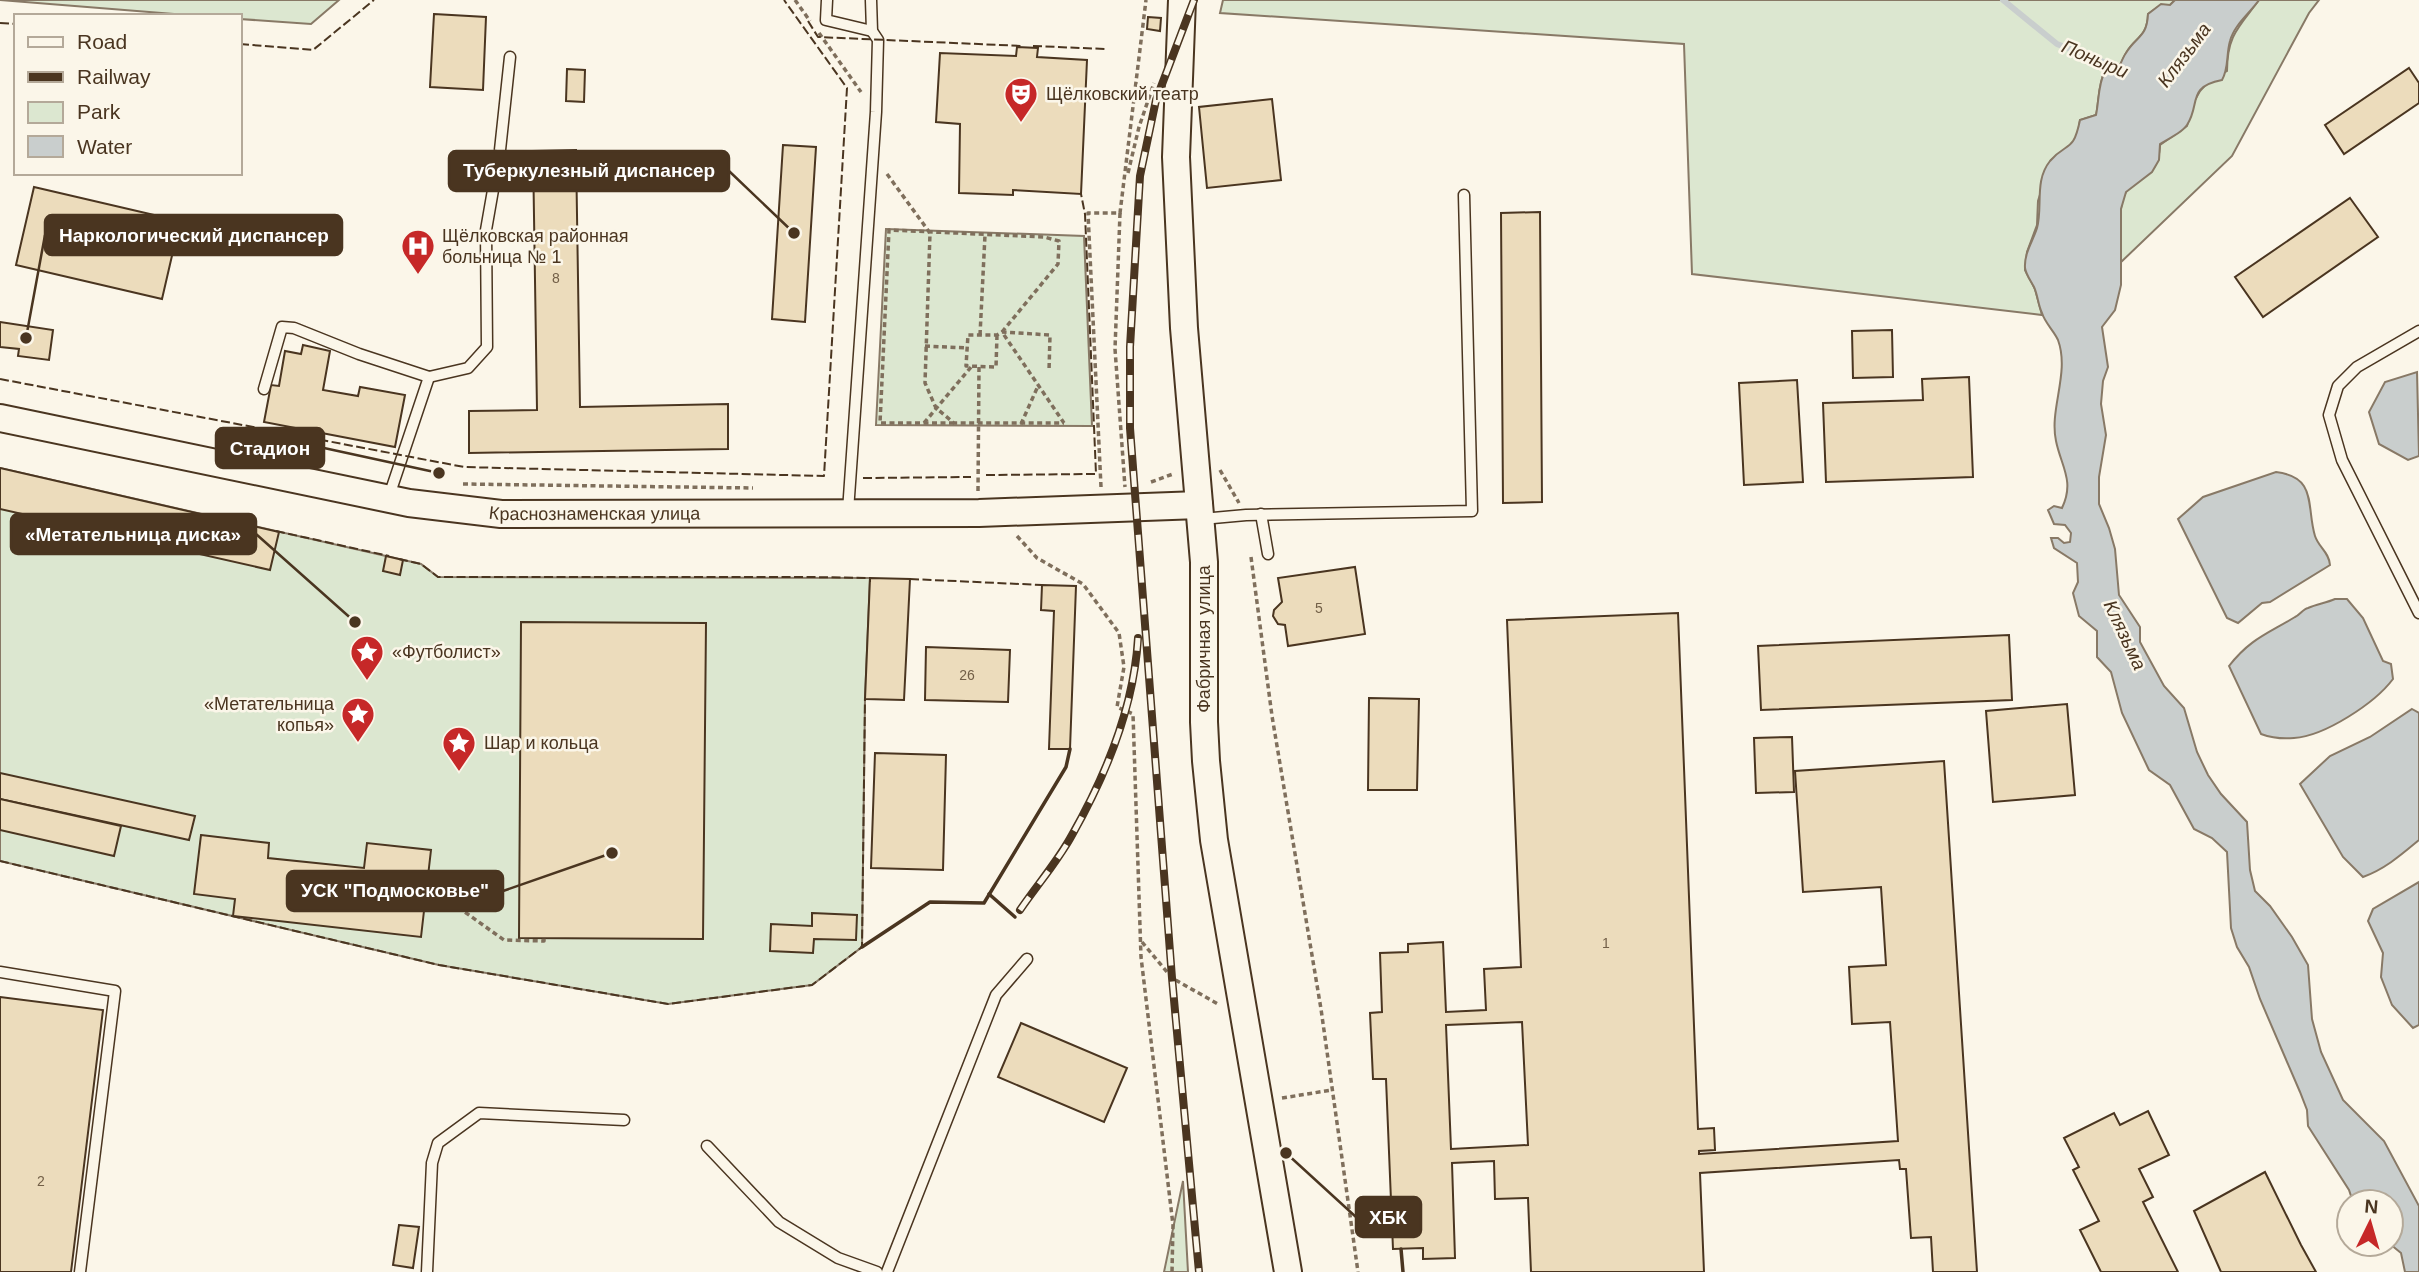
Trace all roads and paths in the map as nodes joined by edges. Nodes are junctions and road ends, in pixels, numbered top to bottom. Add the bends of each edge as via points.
1 (795, 0) edge
2 (827, 0) edge
3 (872, 0) edge
4 (1146, 0) edge
5 (1182, 0) edge
6 (873, 31) junction
7 (510, 57) dead end
8 (1159, 71) dead end
9 (876, 112) junction
10 (883, 168) dead end
11 (1123, 192) junction
12 (1464, 195) dead end
13 (1121, 213) junction
14 (930, 233) junction
15 (985, 235) junction
16 (2419, 331) edge
17 (1002, 332) junction
18 (980, 335) junction
19 (997, 335) junction
20 (925, 346) junction
21 (967, 348) junction
22 (972, 366) junction
23 (979, 367) junction
24 (1049, 371) dead end
25 (429, 377) junction
26 (1038, 386) junction
27 (264, 389) dead end
28 (936, 408) junction
29 (0, 418) edge
30 (924, 423) junction
31 (978, 423) junction
32 (954, 424) junction
33 (1021, 424) junction
34 (1178, 474) dead end
35 (454, 484) dead end
36 (1146, 484) dead end
37 (753, 488) dead end
38 (1126, 490) dead end
39 (1101, 492) dead end
40 (388, 499) junction
41 (1200, 512) junction
42 (979, 513) junction
43 (1261, 514) junction
44 (848, 515) junction
45 (1014, 533) dead end
46 (1268, 554) dead end
47 (1251, 555) dead end
48 (2418, 611) edge
49 (425, 904) dead end
50 (544, 938) dead end
51 (1140, 940) junction
52 (1027, 959) dead end
53 (0, 972) edge
54 (1218, 1004) dead end
55 (1332, 1090) junction
56 (1278, 1099) dead end
57 (624, 1120) dead end
58 (707, 1146) dead end
59 (80, 1272) edge
60 (428, 1272) edge
61 (877, 1272) edge
62 (887, 1272) edge
63 (1172, 1272) edge
64 (1289, 1272) edge
65 (1358, 1272) edge

1 - 9 path
2 - 6 lane via 827,20
3 - 6 lane
4 - 11 path
5 - 41 street, Фабричная улица via 1176,157 1179,245
6 - 9 lane via 878,40
7 - 25 lane via 486,230 487,347 468,368
8 - 11 path
9 - 44 lane
10 - 14 path
11 - 13 path
12 - 43 lane via 1472,511
13 - 38 path via 1115,349
13 - 39 path via 1088,213
14 - 15 path
14 - 20 path
14 - 30 path via 889,230 880,423
15 - 17 path via 1059,241 1058,264
15 - 18 path
16 - 48 lane via 2357,367 2338,386 2329,415 2342,460
17 - 19 path
17 - 24 path via 1050,335
17 - 26 path
18 - 19 path
18 - 21 path via 968,335
19 - 23 path via 996,368
20 - 21 path
20 - 28 path via 925,383
21 - 22 path via 967,366
22 - 23 path
22 - 28 path
23 - 31 path
25 - 27 lane via 282,327
25 - 40 lane
26 - 33 path
26 - 33 path via 1064,423
28 - 30 path
28 - 32 path
29 - 40 street, Краснознаменская улица
30 - 32 path
31 - 32 path
31 - 33 path
31 - 42 path
34 - 36 path
35 - 37 path
40 - 44 street, Краснознаменская улица via 501,514
41 - 42 street, Краснознаменская улица
41 - 43 lane
41 - 64 street, Фабричная улица via 1205,615 1203,722 1209,794
42 - 44 street, Краснознаменская улица
43 - 46 lane
45 - 51 path via 1037,558 1083,584 1119,633 1124,667 1117,707 1133,714
47 - 55 path
49 - 50 path via 456,905 504,940
51 - 54 path via 1172,978
51 - 63 path via 1173,1225
52 - 62 lane via 996,995
53 - 59 lane via 115,991
55 - 56 path
55 - 65 path
57 - 60 lane via 479,1113 438,1143 432,1163
58 - 61 lane via 779,1222 838,1258

